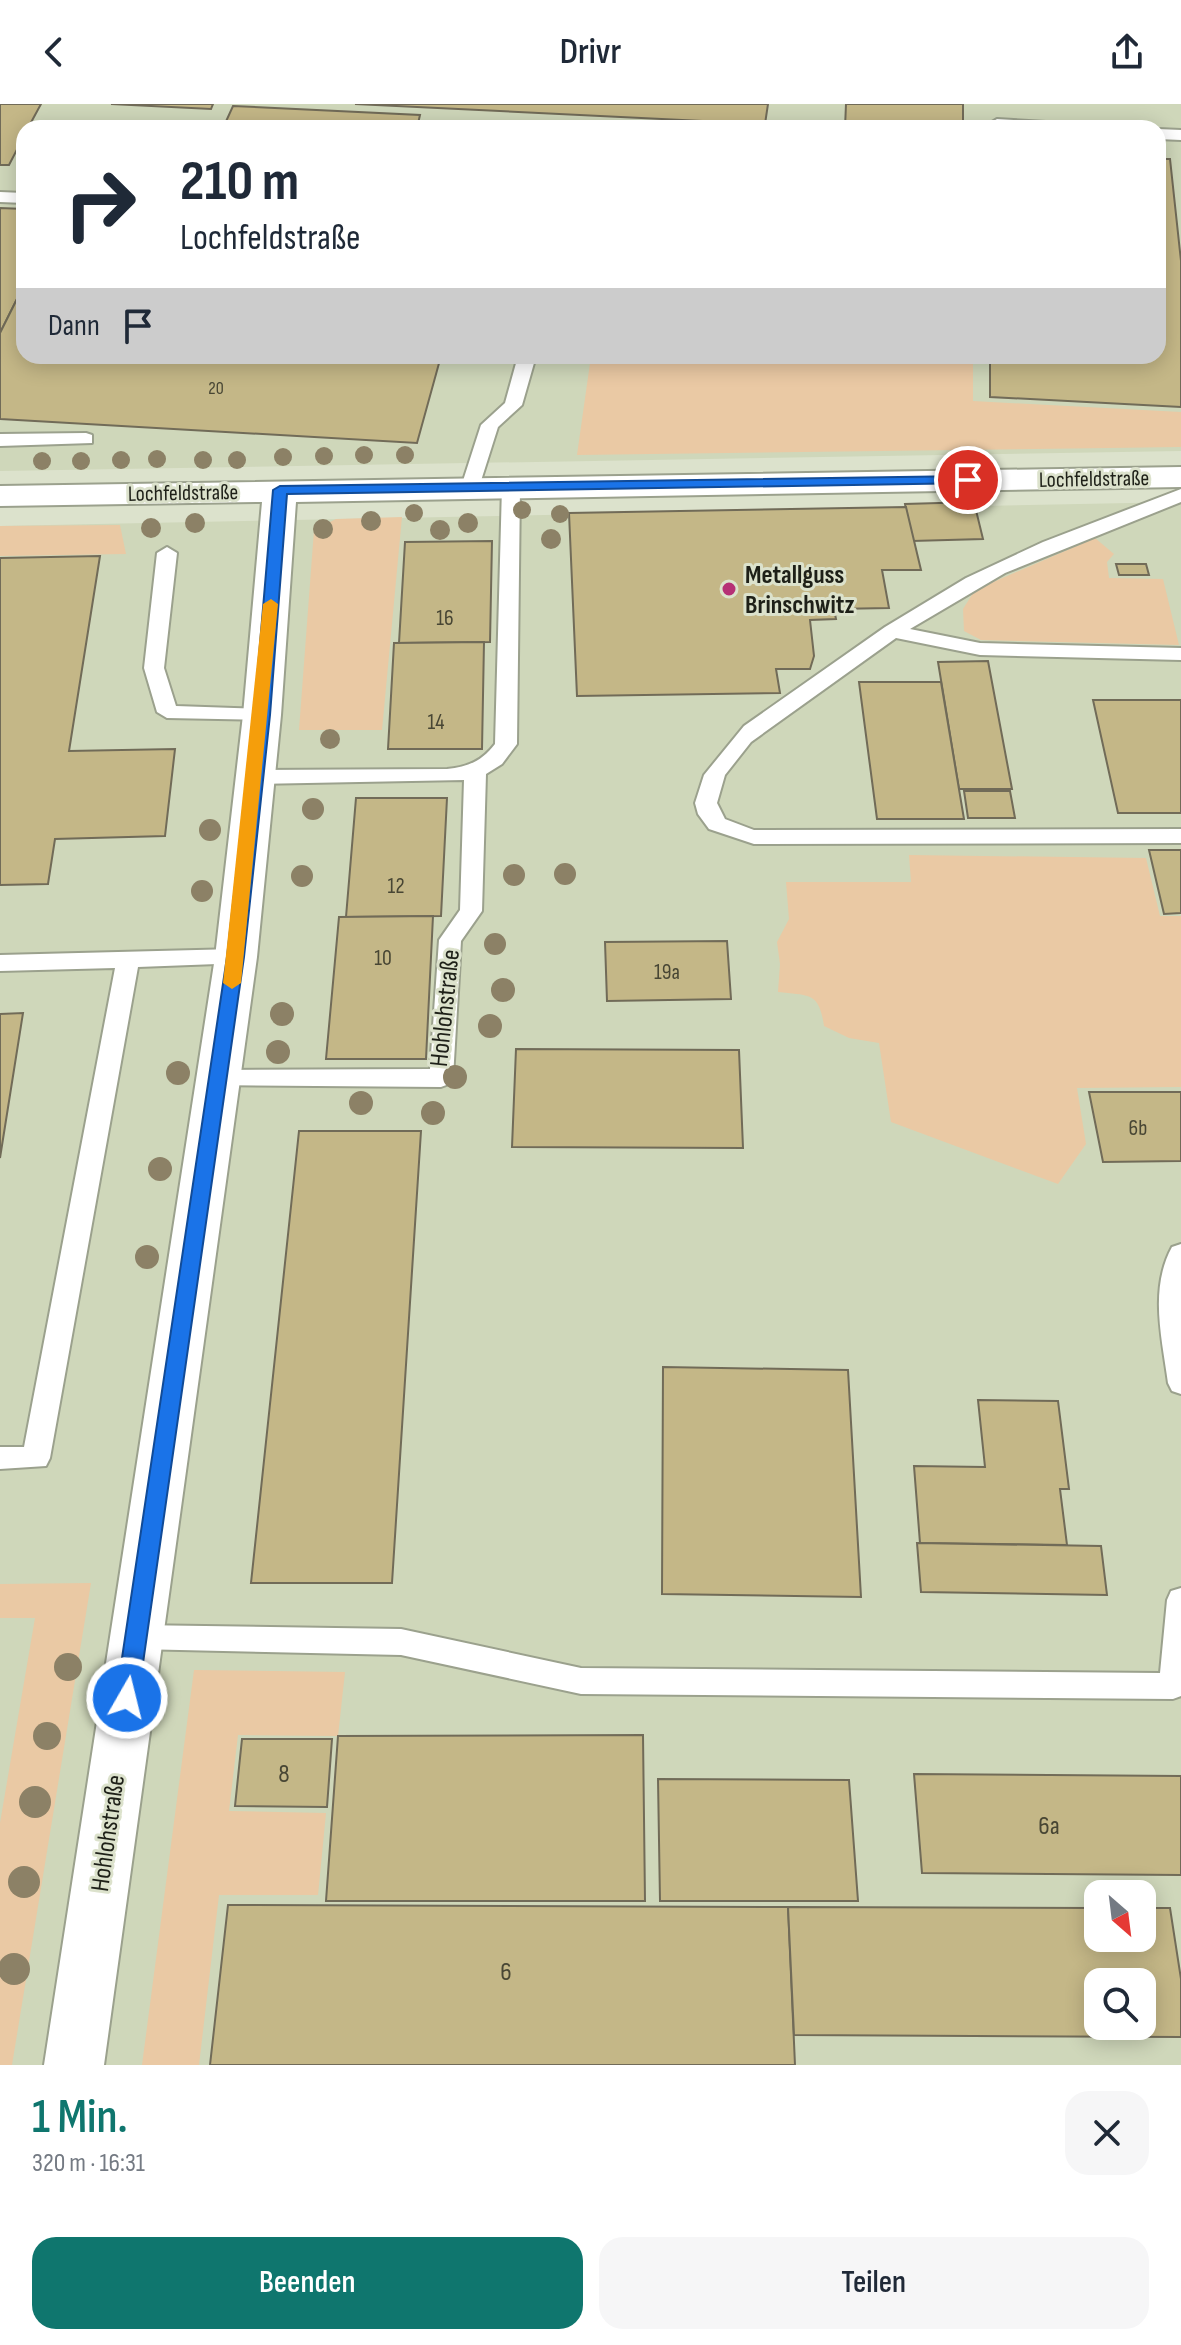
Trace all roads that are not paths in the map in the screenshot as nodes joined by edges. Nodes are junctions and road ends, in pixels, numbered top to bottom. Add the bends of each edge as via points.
1 (525, 364) edge
2 (86, 439) dead end
3 (0, 440) edge
4 (1181, 477) edge
5 (470, 487) junction
6 (511, 487) junction
7 (280, 490) junction
8 (1181, 495) edge
9 (0, 496) edge
10 (167, 553) dead end
11 (892, 631) junction
12 (1181, 654) edge
13 (262, 715) junction
14 (475, 773) junction
15 (255, 777) junction
16 (1181, 836) edge
17 (236, 957) junction
18 (128, 960) junction
19 (0, 963) edge
20 (217, 1079) junction
21 (1181, 1254) edge
22 (1178, 1353) edge
23 (1181, 1383) edge
24 (0, 1458) edge
25 (1181, 1600) edge
26 (136, 1637) junction
27 (74, 2065) edge

1 - 5 lane via 513,405 490,425
2 - 3 lane
4 - 6 street, Lochfeldstraße
5 - 6 street, Lochfeldstraße
5 - 7 street, Lochfeldstraße
6 - 14 lane via 506,744 494,763
7 - 9 street, Lochfeldstraße
7 - 13 street, Hohlohstraße
8 - 11 lane via 972,582
10 - 13 lane via 154,668 167,712
11 - 12 lane via 980,649
11 - 16 lane via 739,742 712,777 705,796 715,826 754,837
13 - 15 street, Hohlohstraße
14 - 15 lane
14 - 20 lane, Hohlohstraße via 471,911 450,940 441,1078
15 - 17 street, Hohlohstraße
17 - 18 lane
17 - 20 street, Hohlohstraße
18 - 19 lane
18 - 24 lane via 36,1458
20 - 26 street, Hohlohstraße
21 - 22 lane via 1170,1299
22 - 23 lane
25 - 26 lane via 1173,1686 581,1681 401,1642
26 - 27 street, Hohlohstraße

